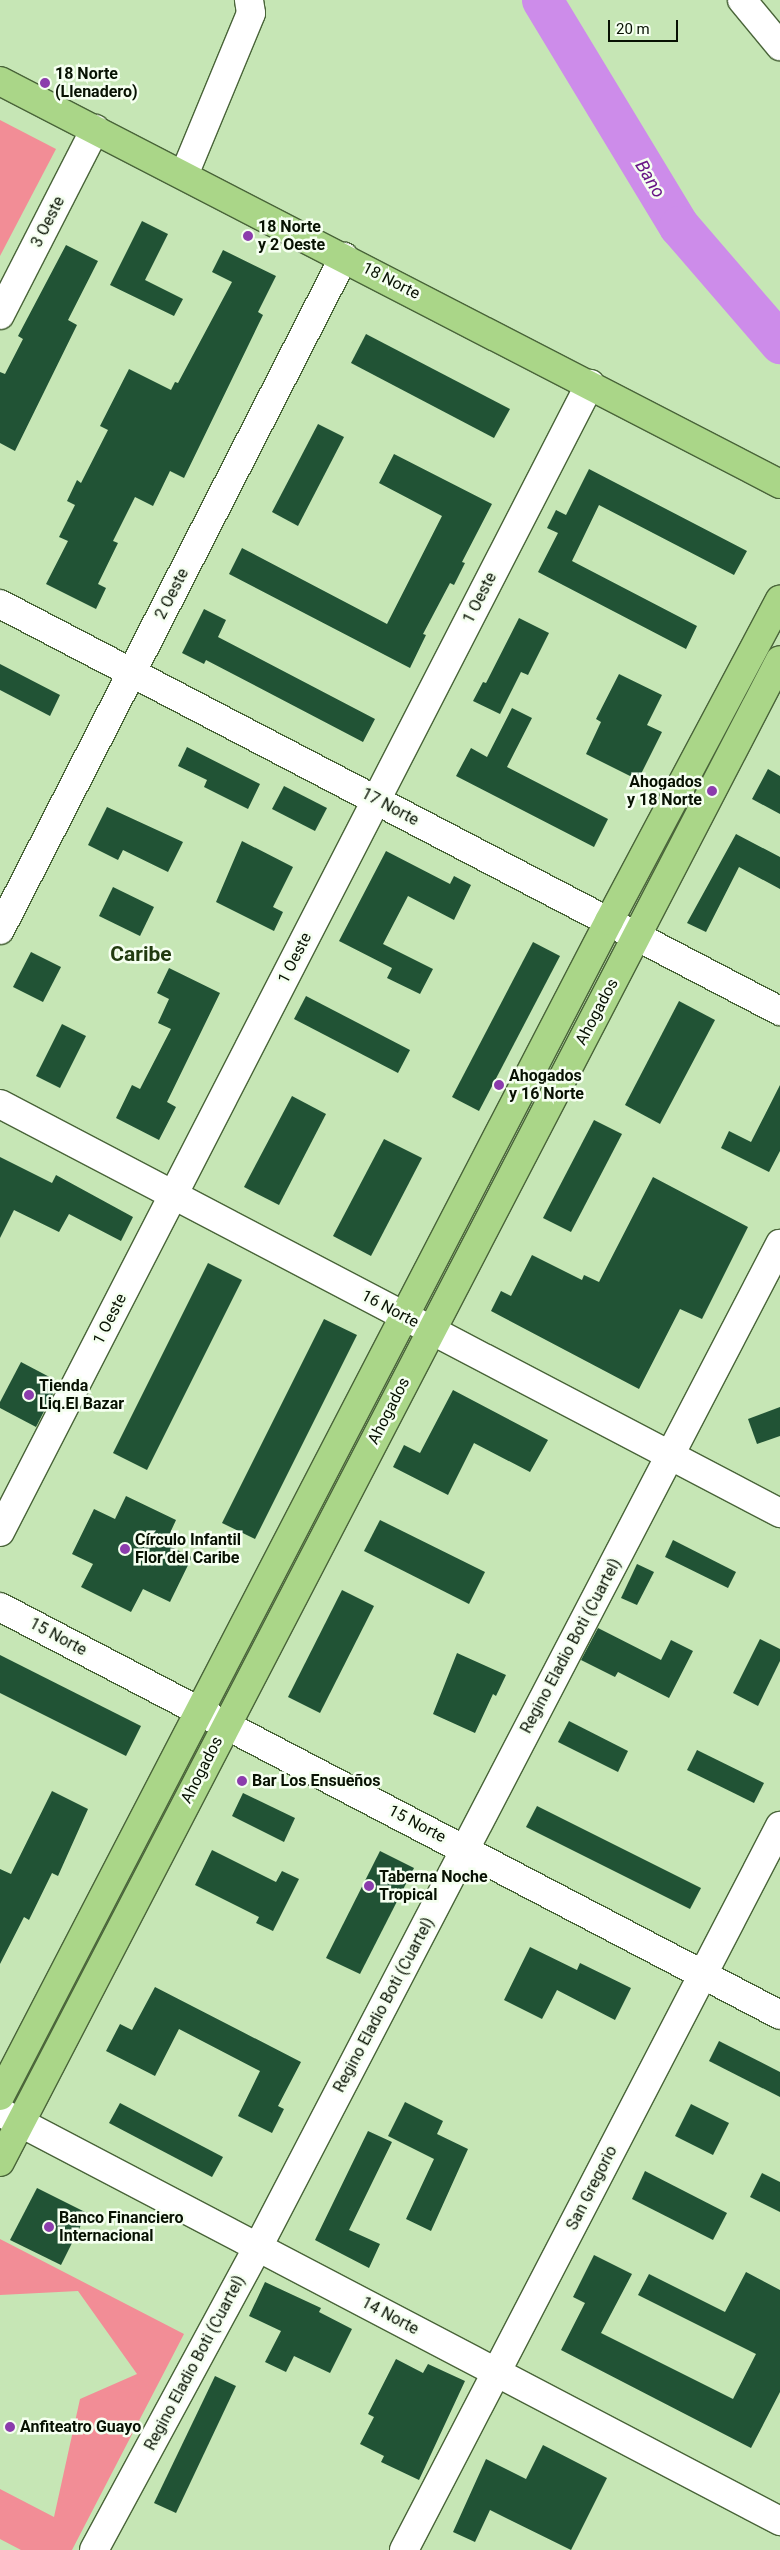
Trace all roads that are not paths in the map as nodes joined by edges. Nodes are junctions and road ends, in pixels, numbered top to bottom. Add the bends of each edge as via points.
1 (249, 0) edge
2 (742, 0) edge
3 (780, 46) edge
4 (0, 81) edge
5 (96, 129) junction
6 (184, 175) junction
7 (344, 257) junction
8 (0, 316) edge
9 (590, 384) junction
10 (780, 484) edge
11 (780, 600) edge
12 (0, 604) edge
13 (780, 660) edge
14 (131, 673) junction
15 (376, 800) junction
16 (609, 921) junction
17 (0, 930) edge
18 (636, 936) junction
19 (780, 1011) edge
20 (0, 1104) edge
21 (173, 1195) junction
22 (780, 1244) edge
23 (406, 1317) junction
24 (431, 1330) junction
25 (670, 1456) junction
26 (780, 1513) edge
27 (0, 1532) edge
28 (0, 1607) edge
29 (199, 1711) junction
30 (226, 1724) junction
31 (780, 1826) edge
32 (465, 1850) junction
33 (703, 1975) junction
34 (780, 2015) edge
35 (0, 2096) edge
36 (10, 2117) edge
37 (0, 2162) edge
38 (258, 2247) junction
39 (496, 2372) junction
40 (780, 2521) edge
41 (94, 2550) edge
42 (404, 2550) edge

1 - 6 street via 251,13
2 - 3 street
4 - 5 main road, 18 Norte
5 - 6 main road, 18 Norte
5 - 8 street, 3 Oeste
6 - 7 main road, 18 Norte
7 - 9 main road, 18 Norte
7 - 14 street, 2 Oeste
9 - 10 main road, 18 Norte
9 - 15 street, 1 Oeste
11 - 16 main road, Ahogados
12 - 14 street, 17 Norte
13 - 18 main road, Ahogados
14 - 15 street, 17 Norte
14 - 17 street, 2 Oeste
15 - 16 street, 17 Norte
15 - 21 street, 1 Oeste
16 - 18 street, 17 Norte
16 - 23 main road, Ahogados
18 - 19 street, 17 Norte
18 - 24 main road, Ahogados
20 - 21 street, 16 Norte
21 - 23 street, 16 Norte
21 - 27 street, 1 Oeste
22 - 25 street, Regino Eladio Boti (Cuartel)
23 - 24 street, 16 Norte
23 - 29 main road, Ahogados
24 - 25 street, 16 Norte
24 - 30 main road, Ahogados
25 - 26 street, 16 Norte
25 - 32 street, Regino Eladio Boti (Cuartel)
28 - 29 street, 15 Norte
29 - 30 street, 15 Norte
29 - 35 main road, Ahogados
30 - 32 street, 15 Norte
30 - 36 main road, Ahogados
31 - 33 street, San Gregorio
32 - 33 street, 15 Norte
32 - 38 street, Regino Eladio Boti (Cuartel)
33 - 34 street, 15 Norte
33 - 39 street, San Gregorio
36 - 37 main road, Ahogados
36 - 38 street, 14 Norte
38 - 39 street, 14 Norte
38 - 41 street, Regino Eladio Boti (Cuartel)
39 - 40 street, 14 Norte
39 - 42 street, San Gregorio

